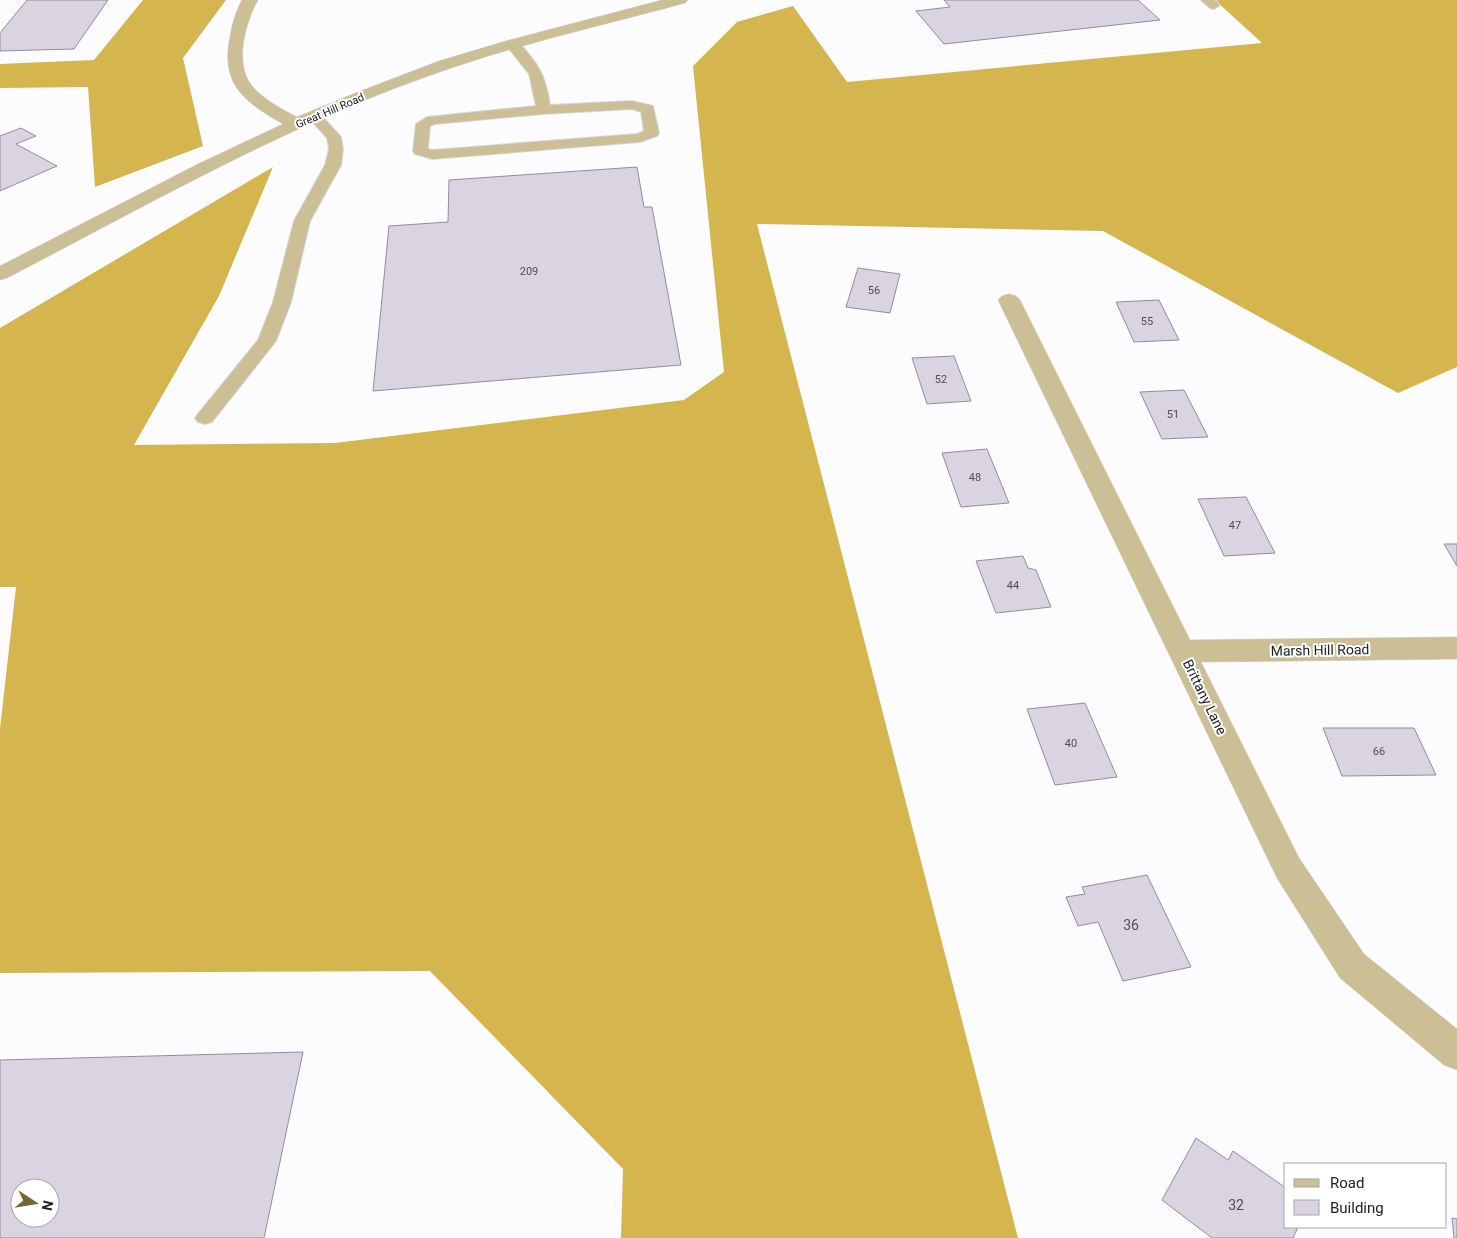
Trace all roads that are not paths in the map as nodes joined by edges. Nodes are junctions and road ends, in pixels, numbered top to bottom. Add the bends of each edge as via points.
1 (250, 0) edge
2 (680, 0) edge
3 (513, 45) junction
4 (543, 110) junction
5 (315, 117) junction
6 (296, 124) junction
7 (0, 274) edge
8 (1009, 300) dead end
9 (205, 418) dead end
10 (1457, 648) edge
11 (1182, 651) junction
12 (1457, 1052) edge

1 - 6 street via 243,11 234,46 238,80 255,97
2 - 3 street, Great Hill Road
3 - 4 lane via 539,76
3 - 5 street, Great Hill Road via 412,76
4 - 4 lane via 632,104 648,109 652,133 640,138 442,154 420,151 424,124 432,120
5 - 6 street, Great Hill Road
5 - 9 lane via 334,137 333,165 302,221 282,302 266,341
6 - 7 street, Great Hill Road
8 - 11 street, Brittany Lane
10 - 11 street, Marsh Hill Road
11 - 12 street, Brittany Lane via 1288,868 1352,966

